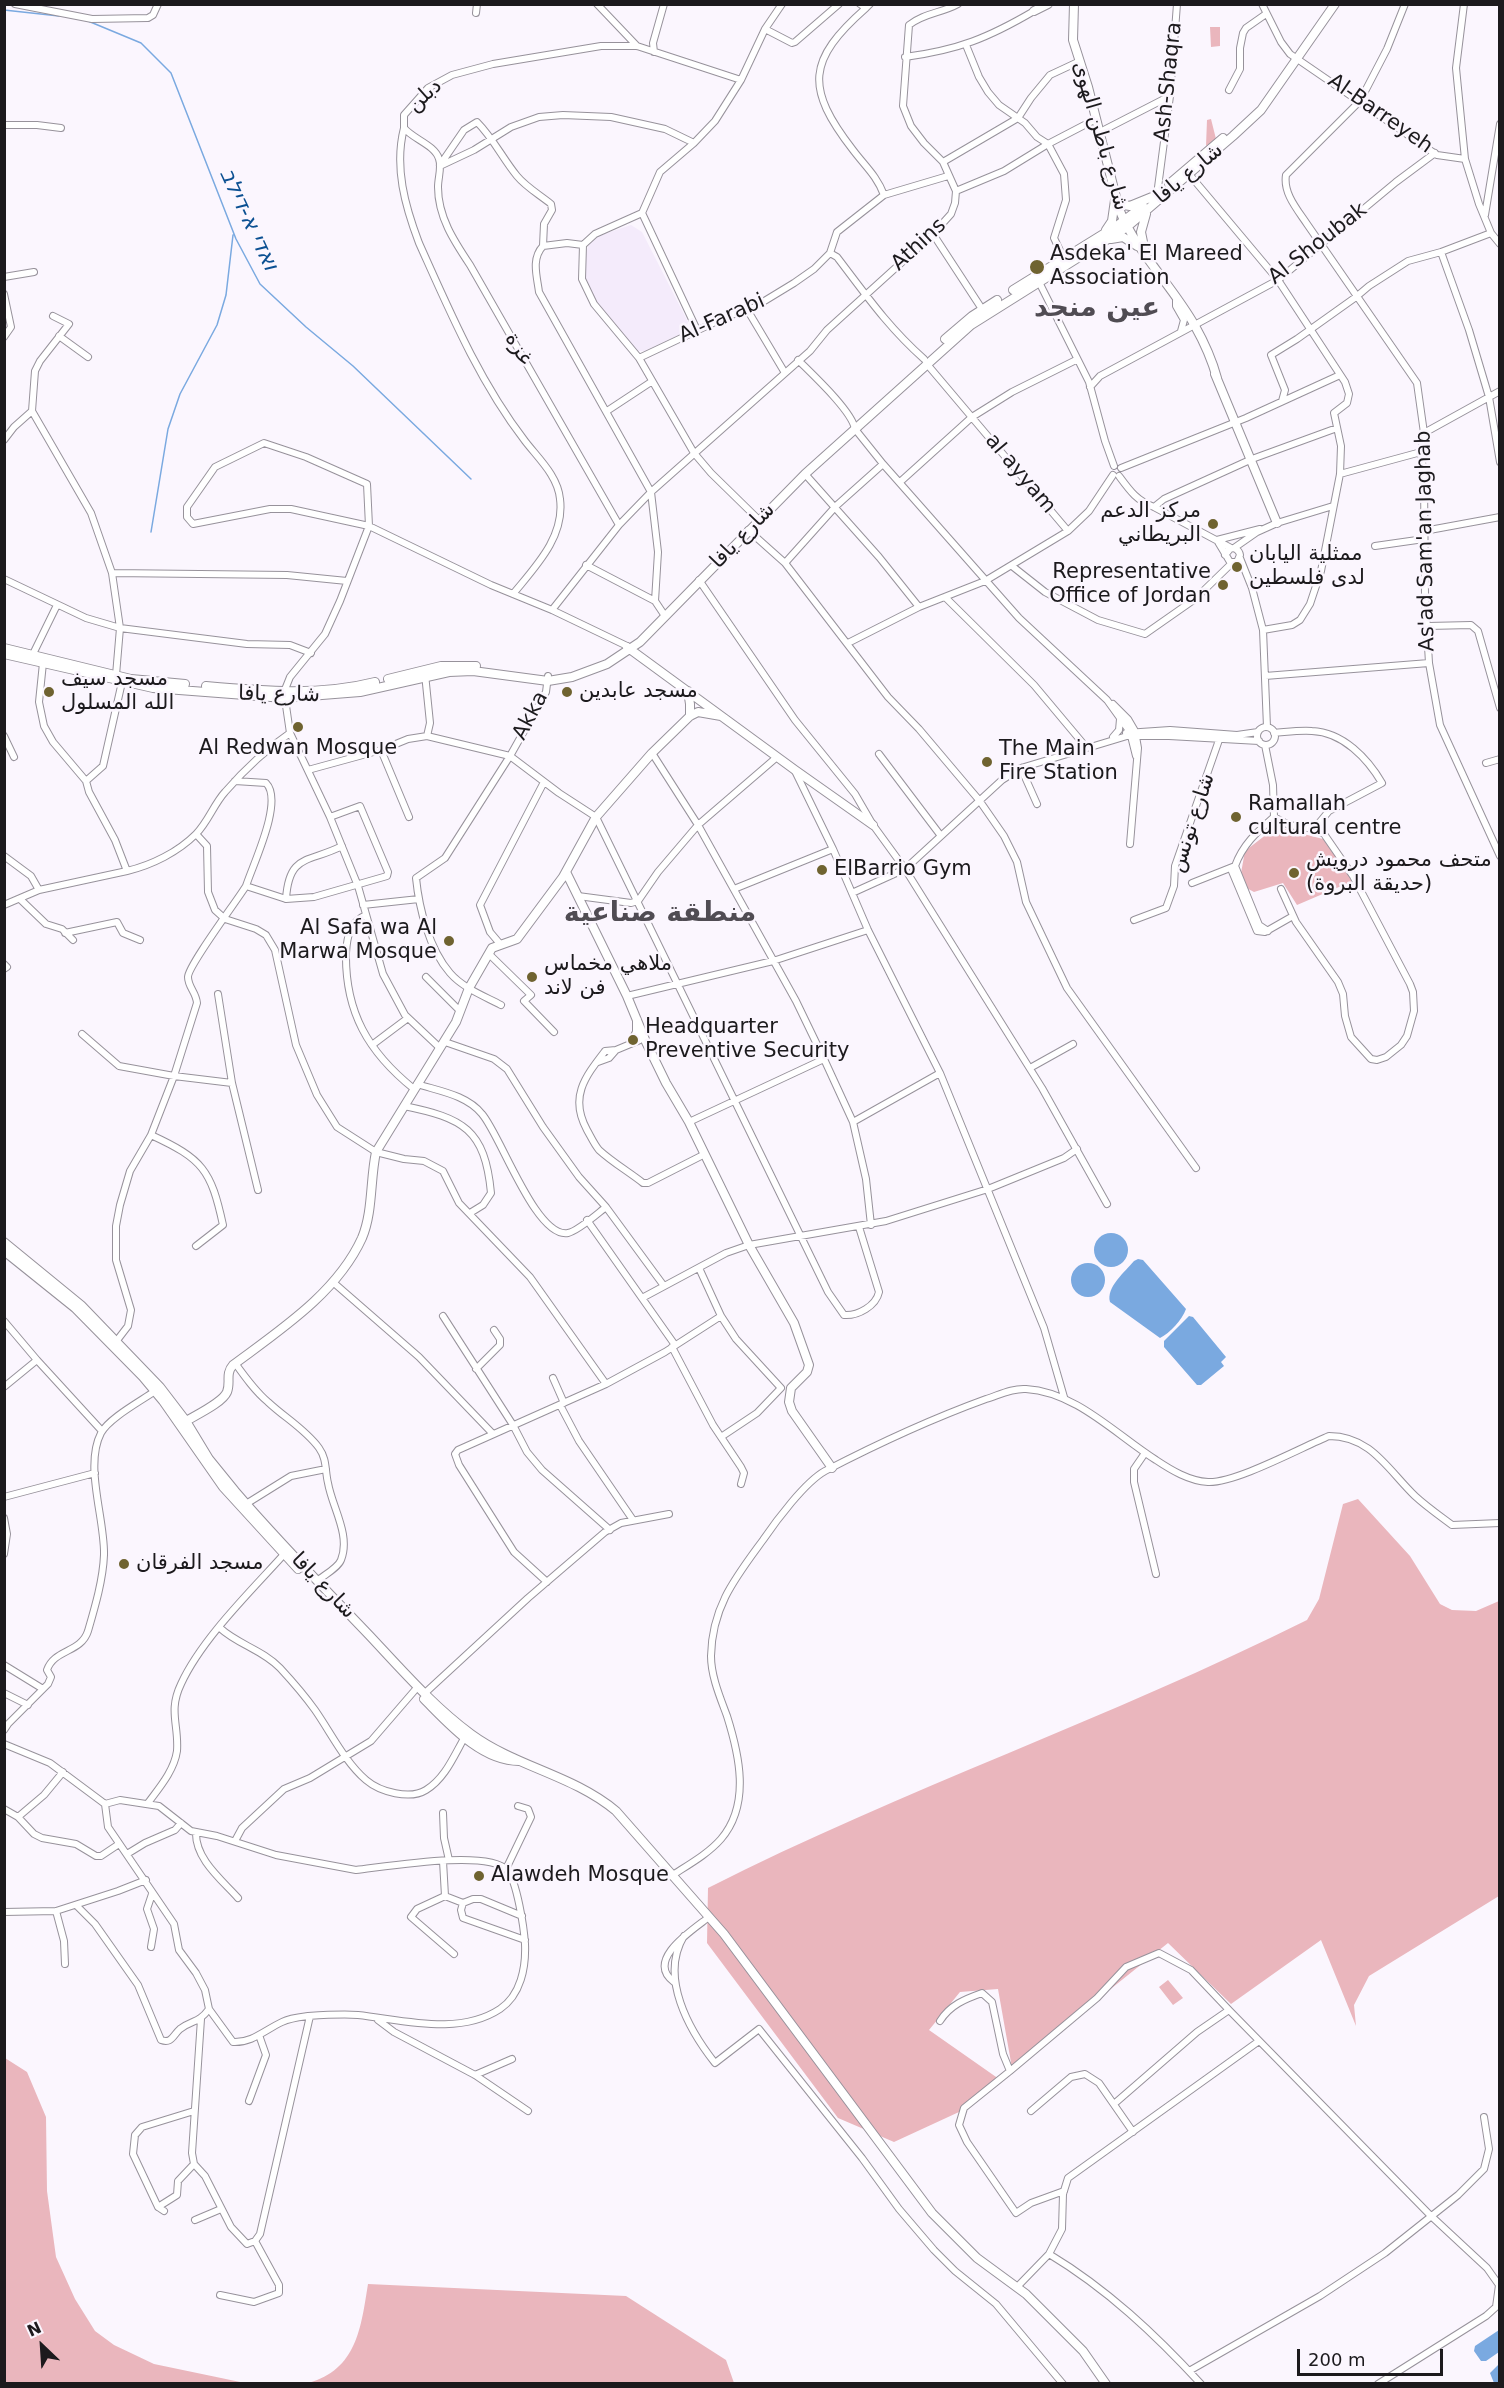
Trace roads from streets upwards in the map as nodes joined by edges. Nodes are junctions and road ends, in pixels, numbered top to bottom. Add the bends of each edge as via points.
1 (15, 4) edge
2 (158, 4) edge
3 (477, 4) edge
4 (597, 4) edge
5 (664, 4) edge
6 (782, 4) edge
7 (839, 4) edge
8 (958, 4) edge
9 (1042, 4) edge
10 (1047, 4) edge
11 (1076, 4) edge
12 (1177, 4) edge
13 (1262, 4) edge
14 (1329, 4) edge
15 (1335, 4) edge
16 (1405, 4) edge
17 (1464, 4) edge
18 (865, 6) edge
19 (1034, 11) junction
20 (476, 13) dead end
21 (1266, 14) junction
22 (765, 29) junction
23 (966, 45) junction
24 (637, 46) junction
25 (654, 52) junction
26 (905, 57) junction
27 (1296, 57) junction
28 (1080, 62) junction
29 (741, 80) junction
30 (1228, 90) dead end
31 (1170, 96) junction
32 (1360, 101) junction
33 (1018, 118) junction
34 (1096, 119) junction
35 (1500, 124) edge
36 (4, 125) edge
37 (62, 128) dead end
38 (404, 128) junction
39 (1100, 132) junction
40 (490, 140) junction
41 (694, 143) junction
42 (1048, 144) junction
43 (1435, 153) junction
44 (1465, 159) junction
45 (944, 162) junction
46 (440, 166) junction
47 (1189, 174) junction
48 (948, 176) junction
49 (956, 191) junction
50 (884, 195) junction
51 (1157, 195) junction
52 (1116, 200) junction
53 (1149, 208) junction
54 (642, 213) junction
55 (1485, 217) junction
56 (1126, 224) junction
57 (1491, 232) junction
58 (933, 234) junction
59 (1105, 237) junction
60 (1321, 243) junction
61 (1500, 244) edge
62 (583, 245) junction
63 (543, 246) junction
64 (1142, 249) junction
65 (1441, 252) junction
66 (830, 253) junction
67 (1064, 259) junction
68 (1151, 264) junction
69 (34, 272) dead end
70 (4, 277) edge
71 (1278, 280) junction
72 (1039, 282) junction
73 (1171, 292) junction
74 (4, 294) edge
75 (865, 295) junction
76 (1356, 297) junction
77 (1176, 301) junction
78 (982, 309) junction
79 (748, 311) junction
80 (1185, 311) junction
81 (53, 316) dead end
82 (1205, 319) junction
83 (1193, 326) junction
84 (1312, 329) junction
85 (697, 330) junction
86 (1179, 333) junction
87 (59, 336) junction
88 (4, 338) edge
89 (1202, 340) junction
90 (88, 357) dead end
91 (639, 358) junction
92 (798, 360) junction
93 (1076, 360) junction
94 (925, 361) junction
95 (785, 373) junction
96 (1340, 375) junction
97 (1085, 376) junction
98 (1100, 376) junction
99 (1217, 378) junction
100 (651, 382) junction
101 (1090, 387) junction
102 (1500, 391) edge
103 (1489, 397) junction
104 (1282, 401) junction
105 (32, 411) junction
106 (607, 411) junction
107 (972, 417) junction
108 (1235, 421) junction
109 (854, 425) junction
110 (1337, 428) junction
111 (1424, 433) junction
112 (1497, 437) edge
113 (4, 440) edge
114 (1421, 452) junction
115 (694, 453) junction
116 (1252, 459) junction
117 (1500, 462) edge
118 (883, 464) junction
119 (1118, 467) junction
120 (805, 474) junction
121 (1340, 474) junction
122 (1116, 476) junction
123 (900, 482) junction
124 (651, 492) junction
125 (836, 506) junction
126 (1333, 506) junction
127 (1155, 507) junction
128 (1500, 517) edge
129 (756, 518) junction
130 (1277, 523) junction
131 (619, 525) junction
132 (369, 526) junction
133 (1266, 528) junction
134 (748, 530) junction
135 (1068, 531) junction
136 (1424, 531) junction
137 (1424, 539) junction
138 (1217, 541) junction
139 (1246, 541) junction
140 (1375, 546) dead end
141 (1233, 548) junction
142 (1225, 556) junction
143 (1237, 560) junction
144 (785, 563) junction
145 (586, 565) junction
146 (1012, 566) junction
147 (1221, 572) junction
148 (112, 573) junction
149 (4, 579) edge
150 (699, 580) junction
151 (347, 581) junction
152 (985, 581) junction
153 (513, 594) junction
154 (945, 597) junction
155 (655, 601) junction
156 (57, 606) junction
157 (919, 607) junction
158 (552, 610) junction
159 (663, 613) junction
160 (1428, 626) junction
161 (120, 628) junction
162 (1263, 630) junction
163 (848, 643) junction
164 (4, 648) edge
165 (629, 648) junction
166 (311, 653) junction
167 (4, 654) edge
168 (33, 654) junction
169 (43, 663) junction
170 (1429, 663) junction
171 (425, 673) junction
172 (1265, 676) junction
173 (119, 679) junction
174 (548, 679) junction
175 (688, 691) junction
176 (284, 695) junction
177 (1500, 708) edge
178 (690, 716) junction
179 (721, 716) junction
180 (1123, 716) junction
181 (1267, 727) junction
182 (290, 732) junction
183 (1258, 732) junction
184 (1148, 733) junction
185 (1274, 733) junction
186 (1133, 734) junction
187 (4, 736) edge
188 (427, 736) junction
189 (1117, 737) junction
190 (1220, 740) junction
191 (1262, 743) junction
192 (1086, 747) junction
193 (1136, 748) junction
194 (381, 750) junction
195 (652, 753) junction
196 (879, 754) dead end
197 (510, 756) junction
198 (14, 757) dead end
199 (777, 758) junction
200 (1500, 759) edge
201 (1486, 763) dead end
202 (1021, 768) junction
203 (308, 770) junction
204 (795, 770) junction
205 (235, 781) junction
206 (86, 782) junction
207 (544, 782) junction
208 (979, 800) junction
209 (1037, 804) dead end
210 (330, 817) junction
211 (409, 817) dead end
212 (596, 817) junction
213 (1274, 817) junction
214 (698, 825) junction
215 (873, 825) junction
216 (1314, 829) junction
217 (196, 834) junction
218 (941, 836) junction
219 (1130, 844) dead end
220 (342, 846) junction
221 (833, 849) junction
222 (4, 856) edge
223 (1500, 856) edge
224 (1233, 867) junction
225 (905, 868) junction
226 (127, 871) junction
227 (563, 876) junction
228 (1192, 883) dead end
229 (246, 886) junction
230 (358, 886) junction
231 (734, 889) junction
232 (1281, 889) dead end
233 (39, 890) junction
234 (576, 893) junction
235 (852, 893) junction
236 (20, 899) junction
237 (286, 899) junction
238 (419, 899) junction
239 (638, 902) junction
240 (4, 905) edge
241 (363, 905) junction
242 (366, 915) junction
243 (1293, 916) junction
244 (225, 919) junction
245 (1134, 920) dead end
246 (868, 930) junction
247 (65, 933) junction
248 (73, 940) dead end
249 (140, 940) dead end
250 (501, 945) junction
251 (489, 954) junction
252 (773, 961) junction
253 (4, 964) edge
254 (4, 969) edge
255 (426, 977) dead end
256 (677, 985) junction
257 (469, 988) junction
258 (218, 994) dead end
259 (627, 996) junction
260 (501, 1005) dead end
261 (460, 1011) junction
262 (408, 1018) junction
263 (554, 1032) dead end
264 (82, 1034) dead end
265 (640, 1039) junction
266 (1073, 1044) dead end
267 (372, 1045) junction
268 (442, 1045) junction
269 (824, 1059) junction
270 (1030, 1068) junction
271 (940, 1073) junction
272 (174, 1076) junction
273 (232, 1083) junction
274 (415, 1086) junction
275 (734, 1101) junction
276 (404, 1106) junction
277 (689, 1122) junction
278 (853, 1122) junction
279 (151, 1135) junction
280 (1077, 1149) junction
281 (376, 1152) junction
282 (705, 1154) junction
283 (1196, 1168) dead end
284 (988, 1189) junction
285 (258, 1190) dead end
286 (1107, 1204) dead end
287 (606, 1207) junction
288 (470, 1213) junction
289 (587, 1220) junction
290 (871, 1225) junction
291 (859, 1227) junction
292 (802, 1237) junction
293 (4, 1242) edge
294 (749, 1245) junction
295 (196, 1246) dead end
296 (5, 1253) edge
297 (699, 1268) junction
298 (334, 1283) junction
299 (664, 1286) junction
300 (642, 1298) junction
301 (443, 1316) dead end
302 (721, 1316) junction
303 (4, 1321) edge
304 (494, 1330) dead end
305 (115, 1344) junction
306 (673, 1346) junction
307 (37, 1360) junction
308 (235, 1363) junction
309 (476, 1369) junction
310 (552, 1378) dead end
311 (606, 1384) junction
312 (4, 1387) edge
313 (155, 1391) junction
314 (1064, 1397) junction
315 (562, 1404) junction
316 (183, 1423) junction
317 (513, 1425) junction
318 (102, 1431) junction
319 (493, 1434) junction
320 (721, 1437) junction
321 (1145, 1453) junction
322 (832, 1468) junction
323 (326, 1469) junction
324 (95, 1473) junction
325 (741, 1484) dead end
326 (4, 1497) edge
327 (246, 1504) junction
328 (669, 1514) dead end
329 (4, 1518) edge
330 (633, 1520) junction
331 (1500, 1523) edge
332 (610, 1530) junction
333 (286, 1552) junction
334 (4, 1554) edge
335 (1156, 1574) dead end
336 (317, 1581) junction
337 (547, 1582) junction
338 (220, 1628) junction
339 (4, 1665) edge
340 (43, 1689) junction
341 (415, 1690) junction
342 (4, 1693) edge
343 (425, 1693) junction
344 (28, 1704) junction
345 (4, 1730) edge
346 (467, 1734) junction
347 (4, 1744) edge
348 (346, 1756) junction
349 (63, 1772) junction
350 (148, 1803) junction
351 (105, 1804) junction
352 (518, 1806) dead end
353 (4, 1809) edge
354 (443, 1813) dead end
355 (18, 1817) junction
356 (181, 1823) junction
357 (196, 1832) junction
358 (235, 1841) junction
359 (119, 1844) junction
360 (127, 1854) junction
361 (446, 1860) junction
362 (506, 1869) junction
363 (671, 1876) junction
364 (146, 1880) junction
365 (152, 1894) junction
366 (445, 1896) junction
367 (238, 1898) dead end
368 (463, 1902) junction
369 (76, 1905) junction
370 (4, 1911) edge
371 (56, 1911) junction
372 (522, 1916) junction
373 (709, 1917) junction
374 (525, 1940) junction
375 (151, 1947) dead end
376 (454, 1954) dead end
377 (64, 1964) dead end
378 (209, 2009) junction
379 (1229, 2010) junction
380 (310, 2016) junction
381 (201, 2019) junction
382 (377, 2019) junction
383 (940, 2021) dead end
384 (259, 2036) junction
385 (1259, 2041) junction
386 (512, 2059) dead end
387 (1010, 2071) junction
388 (475, 2075) junction
389 (249, 2101) dead end
390 (1114, 2104) junction
391 (528, 2110) dead end
392 (194, 2111) junction
393 (1031, 2111) dead end
394 (1484, 2117) dead end
395 (1133, 2132) junction
396 (194, 2164) junction
397 (1064, 2192) junction
398 (221, 2209) junction
399 (1430, 2215) junction
400 (195, 2220) dead end
401 (255, 2241) junction
402 (1049, 2254) junction
403 (1017, 2287) junction
404 (220, 2295) dead end
405 (1189, 2371) junction
406 (1063, 2384) edge
407 (1106, 2384) edge
408 (1202, 2384) edge
409 (1378, 2384) edge

1 - 2 street via 109,20 148,18
3 - 20 street
4 - 24 street
5 - 25 street via 652,43
6 - 22 street
7 - 22 street via 792,44
8 - 26 street via 909,25
9 - 19 street
10 - 19 street
11 - 28 street, شارع باطن الهوى via 1075,45
12 - 31 street, Ash-Shaqra
13 - 21 street, Al-Barreyeh
14 - 27 street, شارع يافا
15 - 27 street, شارع يافا
16 - 32 street
17 - 44 street via 1456,68
18 - 50 street via 826,52 817,82 841,134 870,168
19 - 23 street
21 - 27 street, Al-Barreyeh via 1284,48
21 - 30 street via 1245,28 1239,69
22 - 29 street
23 - 26 street
23 - 33 street via 988,92
24 - 25 street, دبلن
24 - 38 street, دبلن via 601,46 452,75 428,88 411,104 404,114
25 - 29 street, دبلن
26 - 45 street via 903,106 911,126
27 - 32 street, Al-Barreyeh
27 - 47 street, شارع يافا via 1261,110
27 - 51 street, شارع يافا via 1249,116
28 - 33 street via 1050,75
28 - 34 street, شارع باطن الهوى
29 - 41 street via 715,120
31 - 39 street
31 - 51 street, Ash-Shaqra
32 - 43 street, Al-Barreyeh
32 - 60 street, As'ad Sam'an Jaghab via 1286,175 1290,197
33 - 42 street
33 - 45 street
34 - 39 street, شارع باطن الهوى
34 - 42 street
35 - 55 street
36 - 37 street
38 - 46 street, دبلن via 436,152
38 - 153 street via 399,166 419,243 481,377 554,479 560,497 561,514 554,538
39 - 52 street, شارع باطن الهوى
40 - 41 street via 521,122 563,115 642,123
40 - 46 street
40 - 46 street via 477,122 464,130
40 - 63 street via 520,179 551,204 544,224
41 - 54 street via 660,172
42 - 49 street via 1004,171
42 - 67 street via 1064,174 1066,200 1054,238
43 - 44 street, Al-Barreyeh
43 - 60 street, Al Shoubak
44 - 55 street
45 - 48 street
46 - 131 street, غزة via 440,206 453,240
47 - 53 street, شارع يافا
47 - 71 street
48 - 49 street
48 - 50 street
49 - 58 street, Athins via 951,214
50 - 66 street via 837,232
51 - 52 street via 1130,206
51 - 56 street, شارع يافا
52 - 56 street, شارع باطن الهوى
52 - 59 street
53 - 56 street, شارع يافا
53 - 68 street via 1141,232
54 - 62 street via 595,234
54 - 85 street
55 - 57 street
56 - 59 street, شارع يافا
56 - 64 street, شارع باطن الهوى
57 - 61 street
57 - 65 street
58 - 75 street, Athins
58 - 78 street
59 - 64 street via 1123,237
59 - 67 street, شارع يافا
59 - 72 street, شارع يافا
60 - 71 street, Al Shoubak
60 - 76 street, As'ad Sam'an Jaghab
62 - 63 street
62 - 91 street via 581,270 586,289 601,315
63 - 106 street via 535,262 539,292
64 - 68 street
65 - 76 street via 1408,261
65 - 103 street
66 - 75 street, al ayyam
66 - 79 street, Al-Farabi via 814,269
67 - 78 street, شارع يافا
68 - 73 street
69 - 70 street
71 - 82 street, Al Shoubak
71 - 84 street
72 - 93 street
72 - 94 street, شارع يافا via 976,321
73 - 77 street
73 - 80 street
74 - 88 street via 11,327
75 - 92 street, Athins
75 - 94 street, al ayyam via 898,336
76 - 84 street
76 - 111 street, As'ad Sam'an Jaghab via 1417,383
77 - 83 street
77 - 86 street via 1184,320
78 - 94 street, شارع يافا
79 - 85 street, Al-Farabi
79 - 95 street
80 - 82 street
80 - 83 street
81 - 87 street via 69,324
82 - 83 street, Al Shoubak
82 - 89 street
83 - 86 street, Al Shoubak
83 - 89 street
83 - 99 street
84 - 96 street
84 - 104 street via 1271,355 1285,390
85 - 91 street, Al-Farabi
86 - 98 street, Al Shoubak
87 - 90 street
87 - 105 street via 35,371
89 - 99 street
91 - 100 street
92 - 95 street, Athins
92 - 109 street via 827,389
93 - 97 street
93 - 107 street
94 - 107 street, al ayyam
94 - 109 street, شارع يافا
95 - 115 street, Athins
96 - 104 street
96 - 110 street via 1349,394 1347,403 1334,412
97 - 98 street, Al Shoubak
97 - 101 street
98 - 101 street, Al Shoubak
99 - 108 street
100 - 106 street
100 - 115 street
101 - 119 street via 1105,441
102 - 103 street
103 - 111 street
103 - 112 street
104 - 108 street
105 - 113 street
105 - 148 street via 92,513
106 - 124 street
107 - 123 street
107 - 135 street, al ayyam
108 - 116 street
108 - 119 street
109 - 118 street
109 - 120 street, شارع يافا
109 - 129 street, شارع يافا
110 - 116 street
110 - 121 street
111 - 114 street, As'ad Sam'an Jaghab
112 - 117 street
114 - 121 street
114 - 136 street, As'ad Sam'an Jaghab
115 - 124 street, Athins
115 - 129 street
116 - 127 street via 1164,499
116 - 130 street
118 - 123 street
118 - 125 street
119 - 122 street via 1111,471
120 - 125 street
120 - 129 street, شارع يافا
121 - 126 street
122 - 127 street via 1137,499
122 - 135 street
123 - 152 street
124 - 131 street, Athins
124 - 155 street via 658,552
125 - 144 street
125 - 157 street
126 - 130 street
126 - 162 street via 1321,571 1306,614 1292,625
127 - 138 street
128 - 136 street
129 - 134 street, شارع يافا
129 - 159 street, شارع يافا
130 - 133 street
131 - 145 street, Athins
132 - 132 street via 368,484 264,443 215,467 187,507 187,517 193,524 270,509 291,509
132 - 151 street
132 - 153 street
133 - 138 street
133 - 139 street
134 - 144 street
134 - 150 street, شارع يافا
135 - 146 street
136 - 137 street, As'ad Sam'an Jaghab
137 - 140 street
137 - 160 street, As'ad Sam'an Jaghab
138 - 141 street
138 - 142 street
139 - 141 street
139 - 143 street
141 - 142 street
141 - 143 street via 1239,551
142 - 143 street
142 - 147 street
143 - 147 street
143 - 162 street via 1252,588
144 - 163 street
145 - 155 street
145 - 158 street, Athins
146 - 147 street via 1046,592 1098,620 1145,634 1195,599
146 - 152 street
148 - 151 street via 287,575
148 - 161 street
149 - 156 street
150 - 165 street, شارع يافا
150 - 215 street via 795,720 855,794
151 - 166 street via 325,633
152 - 154 street
152 - 180 street
153 - 158 street
154 - 157 street
154 - 192 street via 1034,685
155 - 159 street
156 - 161 street
156 - 168 street
157 - 163 street
158 - 165 street
159 - 165 street, شارع يافا
160 - 170 street, As'ad Sam'an Jaghab
160 - 177 street via 1471,625 1478,631
161 - 166 street via 248,644 290,645
161 - 173 street
162 - 172 street
163 - 208 street via 888,697
164 - 168 street, شارع يافا
165 - 174 street, شارع يافا via 590,672
165 - 175 street
166 - 176 street via 291,676
167 - 169 street, شارع يافا
168 - 173 street, شارع يافا
169 - 173 street, شارع يافا
169 - 206 street via 39,702 44,726
170 - 172 street
170 - 223 street, As'ad Sam'an Jaghab via 1440,725
171 - 174 street, شارع يافا via 473,671
171 - 176 street, شارع يافا via 360,692
171 - 188 street via 430,723
172 - 181 street
173 - 176 street, شارع يافا via 153,688
173 - 206 street via 103,766
174 - 197 street, Akka via 546,692
175 - 178 street
175 - 179 street
176 - 182 street
178 - 179 street via 698,712
178 - 195 street
179 - 199 street
180 - 184 street
180 - 186 street
180 - 189 street
181 - 183 street
181 - 185 street
182 - 203 street
182 - 205 street via 254,759
183 - 184 street
183 - 191 street
184 - 186 street
184 - 190 street
184 - 193 street
185 - 191 street via 1273,741
185 - 216 street via 1326,732 1361,754 1382,783 1329,810
186 - 189 street
186 - 193 street
187 - 198 street
188 - 194 street
188 - 197 street
189 - 192 street
189 - 193 street
190 - 191 street
190 - 245 street, شارع تونس via 1175,866 1171,899 1166,908
191 - 213 street via 1273,785
192 - 202 street
193 - 219 street
194 - 203 street
194 - 211 street
195 - 212 street
195 - 214 street
196 - 218 street
197 - 207 street
197 - 238 street, Akka via 445,858 416,878
199 - 204 street
199 - 214 street
200 - 201 street
202 - 208 street
202 - 209 street
203 - 210 street
204 - 215 street
204 - 221 street
205 - 217 street
205 - 229 street via 266,783 272,795 272,817
206 - 226 street
207 - 212 street
207 - 250 street via 480,905 490,932
208 - 218 street
208 - 283 street via 1017,862 1026,902 1067,988
210 - 220 street
210 - 230 street via 360,806 388,872 385,878
212 - 227 street
212 - 239 street
213 - 216 street via 1289,825
213 - 224 street via 1250,839
214 - 231 street
214 - 239 street
215 - 225 street
216 - 243 street via 1324,834 1353,876 1413,992 1411,1028 1393,1052 1377,1060 1360,1048 1347,1026 1338,982
217 - 226 street via 170,853
217 - 244 street via 207,846 210,900 218,915
218 - 225 street
220 - 230 street
220 - 237 street via 297,865 287,880
221 - 231 street
221 - 235 street
222 - 233 street via 31,876
224 - 228 street
224 - 243 street via 1259,925 1268,931
225 - 235 street
225 - 270 street
226 - 233 street
227 - 234 street
227 - 250 street via 517,939
229 - 237 street
229 - 244 street
230 - 237 street via 314,897
230 - 241 street
231 - 252 street
232 - 243 street
233 - 236 street
234 - 239 street
234 - 259 street
235 - 246 street
236 - 240 street
236 - 247 street via 46,924
238 - 241 street
238 - 257 street via 425,927 436,950 450,972
239 - 256 street
241 - 242 street
242 - 262 street via 383,974
242 - 267 street via 348,932 346,974 354,1012
244 - 272 street via 187,975 197,1003
244 - 281 street via 256,929 270,940 291,1028 317,1095 337,1127
246 - 252 street
246 - 271 street
247 - 248 street
247 - 249 street via 117,922 123,933
250 - 251 street
251 - 257 street
251 - 263 street via 531,995 524,1001
252 - 256 street
252 - 269 street
253 - 254 street
255 - 261 street
256 - 259 street
256 - 275 street
257 - 260 street
257 - 261 street
258 - 273 street
259 - 265 street
261 - 268 street
262 - 267 street
262 - 268 street
264 - 272 street via 119,1066
265 - 277 street
265 - 282 street via 598,1062 585,1078 579,1101 583,1123 601,1151 643,1183 648,1184
266 - 270 street
267 - 274 street via 391,1068
268 - 274 street
268 - 287 street via 494,1059 507,1069 546,1132
269 - 275 street
269 - 278 street
270 - 280 street
271 - 278 street
271 - 284 street
272 - 273 street
272 - 279 street
273 - 285 street
274 - 276 street
274 - 289 street via 469,1101 484,1115 540,1216 560,1232 572,1232
275 - 277 street
275 - 292 street
276 - 281 street
276 - 288 street via 456,1120 477,1140 485,1158 491,1193 483,1205
277 - 282 street
278 - 290 street
279 - 295 street via 198,1162 212,1183 224,1225
279 - 305 street via 130,1171 116,1226 116,1260 131,1310 128,1326
280 - 284 street
280 - 286 street
281 - 288 street via 439,1167 459,1203
281 - 298 street via 362,1238
282 - 294 street
284 - 290 street
284 - 314 street via 1044,1328
287 - 289 street
287 - 299 street
288 - 311 street via 530,1277
289 - 300 street
290 - 291 street
291 - 292 street
291 - 292 street via 879,1292 878,1299 854,1315 844,1315 828,1292
292 - 294 street
293 - 305 street, شارع يافا via 81,1305
294 - 297 street
294 - 322 street via 794,1323 807,1358 807,1372 791,1388 792,1411
296 - 305 street
297 - 299 street
297 - 302 street
298 - 308 street via 288,1325
298 - 319 street via 419,1357
299 - 300 street
300 - 306 street
301 - 309 street
302 - 306 street
302 - 320 street via 736,1339 781,1388 757,1413
303 - 307 street
304 - 309 street via 500,1345
305 - 313 street
305 - 316 street, شارع يافا via 160,1387
306 - 311 street
306 - 320 street
307 - 312 street
307 - 318 street
308 - 316 street via 228,1372 226,1395
308 - 323 street via 268,1403 320,1449
309 - 317 street
310 - 315 street
311 - 315 street
313 - 316 street
313 - 318 street
314 - 321 street
314 - 322 street via 1025,1389 1009,1391 929,1421
315 - 317 street
315 - 330 street via 579,1441
316 - 327 street, شارع يافا
316 - 333 street via 223,1486
317 - 319 street
317 - 332 street via 527,1452 543,1470
318 - 324 street via 96,1448
319 - 337 street via 458,1450 455,1457 514,1552
320 - 325 street via 744,1473
321 - 331 street via 1181,1475 1207,1482 1243,1473 1329,1436 1347,1438 1364,1444 1416,1496 1452,1525
321 - 335 street via 1134,1469 1134,1482
322 - 363 street via 813,1481 775,1522 728,1588 718,1613 711,1656 741,1775 735,1814 720,1840
323 - 327 street via 291,1476
323 - 336 street via 343,1533 342,1559
324 - 326 street
324 - 340 street via 104,1556 100,1585 84,1641 52,1660 47,1670 51,1677
327 - 333 street, شارع يافا
328 - 330 street
329 - 334 street
330 - 332 street
332 - 337 street
333 - 336 street, شارع يافا
333 - 338 street
333 - 341 street
336 - 343 street, شارع يافا
337 - 343 street
338 - 348 street via 230,1638 278,1665 314,1708
338 - 350 street via 180,1684 173,1711 177,1738 174,1761
339 - 340 street
340 - 344 street
341 - 346 street
341 - 348 street via 379,1734
342 - 344 street
343 - 346 street, شارع يافا
344 - 345 street
346 - 348 street via 444,1773 425,1791 416,1793 389,1792 366,1781
346 - 363 street, شارع يافا via 597,1796 632,1829
347 - 349 street
348 - 358 street via 284,1789 242,1828
349 - 351 street
349 - 355 street
350 - 351 street via 120,1800
350 - 356 street via 159,1806
351 - 359 street via 108,1827
352 - 362 street via 528,1809 531,1817
353 - 355 street
354 - 361 street
355 - 359 street via 34,1834 76,1844 96,1856
356 - 357 street
356 - 360 street via 175,1830
357 - 358 street
357 - 367 street via 198,1848 207,1863
358 - 361 street via 276,1855 356,1870
359 - 360 street
360 - 364 street
361 - 362 street via 474,1859
361 - 366 street
362 - 372 street
363 - 373 street, شارع يافا
364 - 365 street
364 - 369 street
365 - 375 street via 147,1909 154,1929
365 - 378 street via 174,1924 179,1950 205,1990
366 - 368 street
366 - 376 street via 417,1909 411,1917
368 - 372 street via 481,1899
368 - 374 street via 463,1918
369 - 371 street
369 - 381 street via 95,1924 138,1985 161,2040 171,2040 180,2029
370 - 371 street
371 - 377 street via 64,1941
372 - 374 street
373 - 403 street, شارع يافا via 932,2213 977,2258
373 - 406 street via 684,1936 676,1952 674,1982 696,2038 715,2063 759,2029 921,2236 950,2267 996,2304
374 - 382 street via 526,1958 516,1991 502,2008 489,2015 457,2025
378 - 381 street
378 - 384 street via 233,2042
379 - 385 street
379 - 387 street via 1191,1970 1159,1953 1126,1967 1097,1998
379 - 390 street via 1197,2032
380 - 382 street via 358,2015
380 - 384 street via 282,2022
380 - 401 street via 266,2211
381 - 392 street
382 - 388 street
383 - 387 street via 946,2011 982,1994 992,2002
384 - 389 street via 266,2055
385 - 395 street
385 - 399 street
386 - 388 street
387 - 397 street via 964,2108 959,2125 1016,2213 1031,2203
388 - 391 street
390 - 393 street via 1099,2083 1084,2074 1071,2077
390 - 395 street
392 - 396 street
392 - 396 street via 142,2127 135,2135 133,2154 161,2209 177,2195 178,2181
394 - 399 street via 1489,2149 1484,2169
395 - 397 street via 1068,2178
396 - 398 street via 205,2176
397 - 402 street via 1062,2229
398 - 400 street
398 - 401 street via 247,2244
399 - 405 street via 1385,2253 1320,2296
399 - 409 street via 1487,2268 1499,2285 1496,2307
401 - 404 street via 279,2285 279,2293 254,2302
402 - 403 street
402 - 405 street via 1106,2291
403 - 407 street, شارع يافا via 1083,2352
405 - 408 street

